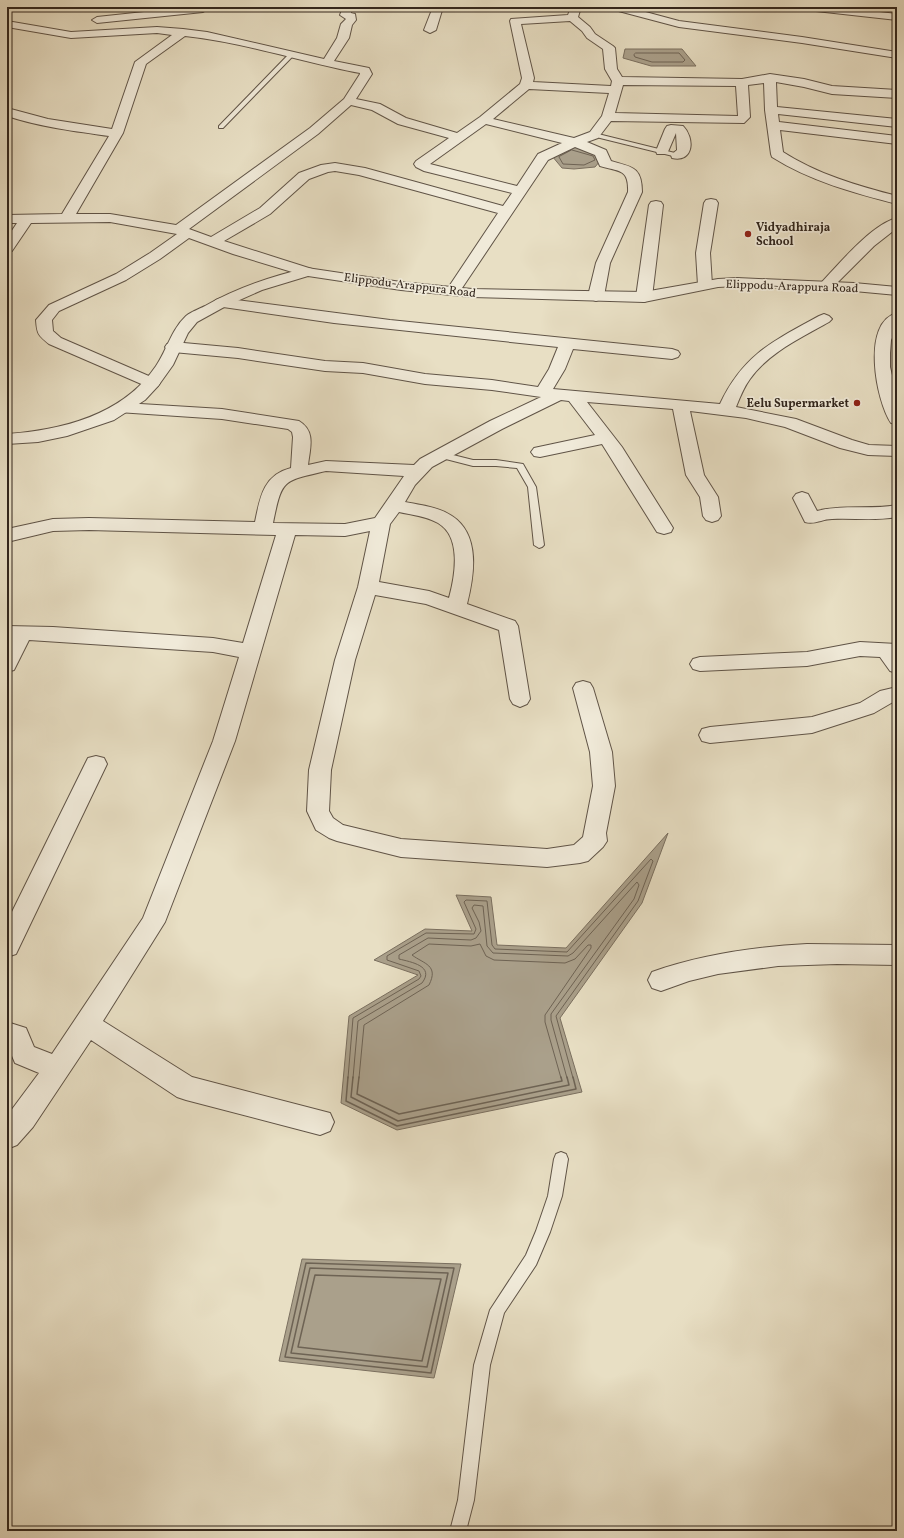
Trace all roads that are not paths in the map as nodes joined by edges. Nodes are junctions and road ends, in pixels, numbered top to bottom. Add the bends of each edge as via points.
1 (348, 7) edge
2 (438, 7) edge
3 (615, 7) edge
4 (807, 7) edge
5 (204, 8) edge
6 (574, 13) edge
7 (215, 15) dead end
8 (897, 18) edge
9 (87, 21) dead end
10 (7, 24) edge
11 (430, 30) dead end
12 (183, 32) junction
13 (897, 55) edge
14 (290, 56) junction
15 (327, 64) junction
16 (770, 78) junction
17 (742, 83) junction
18 (526, 85) junction
19 (617, 85) junction
20 (821, 87) junction
21 (897, 94) edge
22 (348, 101) junction
23 (771, 110) junction
24 (7, 112) edge
25 (826, 115) junction
26 (608, 117) junction
27 (484, 120) junction
28 (897, 123) edge
29 (773, 125) junction
30 (221, 127) dead end
31 (117, 133) junction
32 (594, 136) junction
33 (458, 137) junction
34 (897, 140) edge
35 (577, 143) junction
36 (662, 151) junction
37 (677, 155) joint
38 (521, 191) junction
39 (897, 200) edge
40 (711, 203) dead end
41 (656, 205) dead end
42 (506, 211) junction
43 (7, 219) edge
44 (66, 219) junction
45 (26, 220) junction
46 (897, 222) edge
47 (183, 232) junction
48 (212, 242) junction
49 (7, 248) edge
50 (307, 272) junction
51 (705, 285) junction
52 (826, 286) junction
53 (453, 291) junction
54 (897, 291) edge
55 (596, 296) junction
56 (644, 297) junction
57 (222, 303) junction
58 (897, 318) edge
59 (824, 319) dead end
60 (566, 344) junction
61 (173, 347) junction
62 (672, 354) dead end
63 (152, 383) junction
64 (559, 395) junction
65 (892, 395) edge
66 (681, 406) junction
67 (124, 408) junction
68 (726, 410) junction
69 (897, 419) edge
70 (605, 438) junction
71 (7, 439) edge
72 (897, 451) edge
73 (540, 452) dead end
74 (441, 455) junction
75 (418, 471) junction
76 (299, 472) junction
77 (802, 498) dead end
78 (394, 506) junction
79 (897, 511) edge
80 (712, 516) dead end
81 (381, 523) junction
82 (664, 528) dead end
83 (263, 529) junction
84 (287, 530) junction
85 (7, 536) edge
86 (539, 545) dead end
87 (368, 587) junction
88 (456, 608) junction
89 (14, 633) edge
90 (251, 652) junction
91 (893, 655) edge
92 (700, 664) dead end
93 (7, 665) edge
94 (583, 688) dead end
95 (897, 694) edge
96 (520, 699) dead end
97 (710, 735) dead end
98 (96, 764) dead end
99 (7, 947) edge
100 (897, 955) edge
101 (661, 980) dead end
102 (87, 1024) junction
103 (7, 1033) edge
104 (57, 1068) junction
105 (320, 1122) dead end
106 (7, 1136) edge
107 (561, 1159) dead end
108 (458, 1531) edge

1 - 15 street via 346,14 351,20
2 - 11 street
3 - 13 street via 679,24
4 - 8 street
5 - 7 street
5 - 9 street
6 - 18 street via 515,21 528,78
6 - 19 street via 591,36 609,48 611,68
10 - 12 street via 71,35 157,30
12 - 14 street via 209,31
12 - 31 street via 141,62
14 - 15 street
14 - 30 lane
15 - 22 street via 365,70 366,74
16 - 17 street
16 - 20 street
16 - 23 street
17 - 19 street
17 - 26 street via 744,117 740,120
18 - 19 street
18 - 27 street
19 - 26 street
20 - 21 street
20 - 25 street
22 - 33 street via 376,107 402,121
22 - 47 street via 314,131
23 - 25 street
23 - 29 street
24 - 31 street via 55,125
25 - 28 street
26 - 32 street
27 - 33 street
27 - 35 street
29 - 34 street
29 - 39 street via 777,154 794,165 854,189
31 - 44 street
32 - 35 street
32 - 36 lane
33 - 38 street via 421,164
35 - 38 street via 543,157
35 - 55 street via 600,153 605,164 628,169 636,181 635,192 603,263
36 - 37 lane
36 - 37 street via 671,129 679,129 683,133 684,152
38 - 42 street
40 - 51 street via 703,253
41 - 56 street
42 - 48 street via 360,171 331,168 304,176 265,211
42 - 53 street
43 - 45 street
44 - 45 street
44 - 47 street via 110,218
45 - 49 street
46 - 52 street via 871,241
47 - 48 street
47 - 63 street via 155,256 121,277 54,308 44,320 45,333 55,341
48 - 50 street
50 - 53 street, Elippodu-Arappura Road
50 - 57 street, Elippodu-Arappura Road via 257,287
51 - 52 street, Elippodu-Arappura Road via 737,282
51 - 56 street, Elippodu-Arappura Road
52 - 54 street, Elippodu-Arappura Road
53 - 55 street, Elippodu-Arappura Road
55 - 56 street, Elippodu-Arappura Road
57 - 60 street
57 - 61 street, Elippodu-Arappura Road via 192,320 180,332
58 - 65 street via 885,334 881,350
59 - 68 street via 777,346 758,361 743,377
60 - 62 street
60 - 64 street via 557,369
61 - 63 street, Elippodu-Arappura Road via 165,365
61 - 64 street via 238,353 325,366 363,368
63 - 67 street, Elippodu-Arappura Road
64 - 66 street
64 - 70 street
64 - 74 street
65 - 69 street
66 - 68 street
66 - 80 street via 695,475 709,497
67 - 71 street, Elippodu-Arappura Road via 91,424 67,431 38,437
67 - 76 street via 222,414 293,425 300,429 302,437
68 - 72 street via 790,423 868,450
70 - 73 street
70 - 82 street
74 - 75 street
74 - 86 lane via 473,463 520,466 532,487
75 - 76 street via 326,466
75 - 78 street via 408,482
76 - 83 street via 279,480 270,497
77 - 79 street via 812,518 830,513 880,514
78 - 81 street
78 - 88 street via 430,513 451,523 463,552 464,571
81 - 84 street via 345,530
81 - 87 street
83 - 84 street
83 - 85 street via 89,524 53,526
84 - 90 street
87 - 88 street via 428,598
87 - 94 street via 345,660 319,778 318,811 324,824 337,832 401,848 547,858 580,854 595,841 604,786 601,752
88 - 96 street via 508,626
89 - 90 street via 213,645
89 - 93 street
90 - 102 street via 224,741 153,922
91 - 92 street via 860,648 807,659
95 - 97 street via 887,696 868,708 812,726
98 - 99 street
100 - 101 street via 763,956 689,970
102 - 104 street
102 - 105 street via 186,1088
103 - 104 street via 17,1036 24,1055
104 - 106 street via 23,1118
107 - 108 lane via 555,1196 543,1232 531,1260 497,1310 482,1364 466,1500

